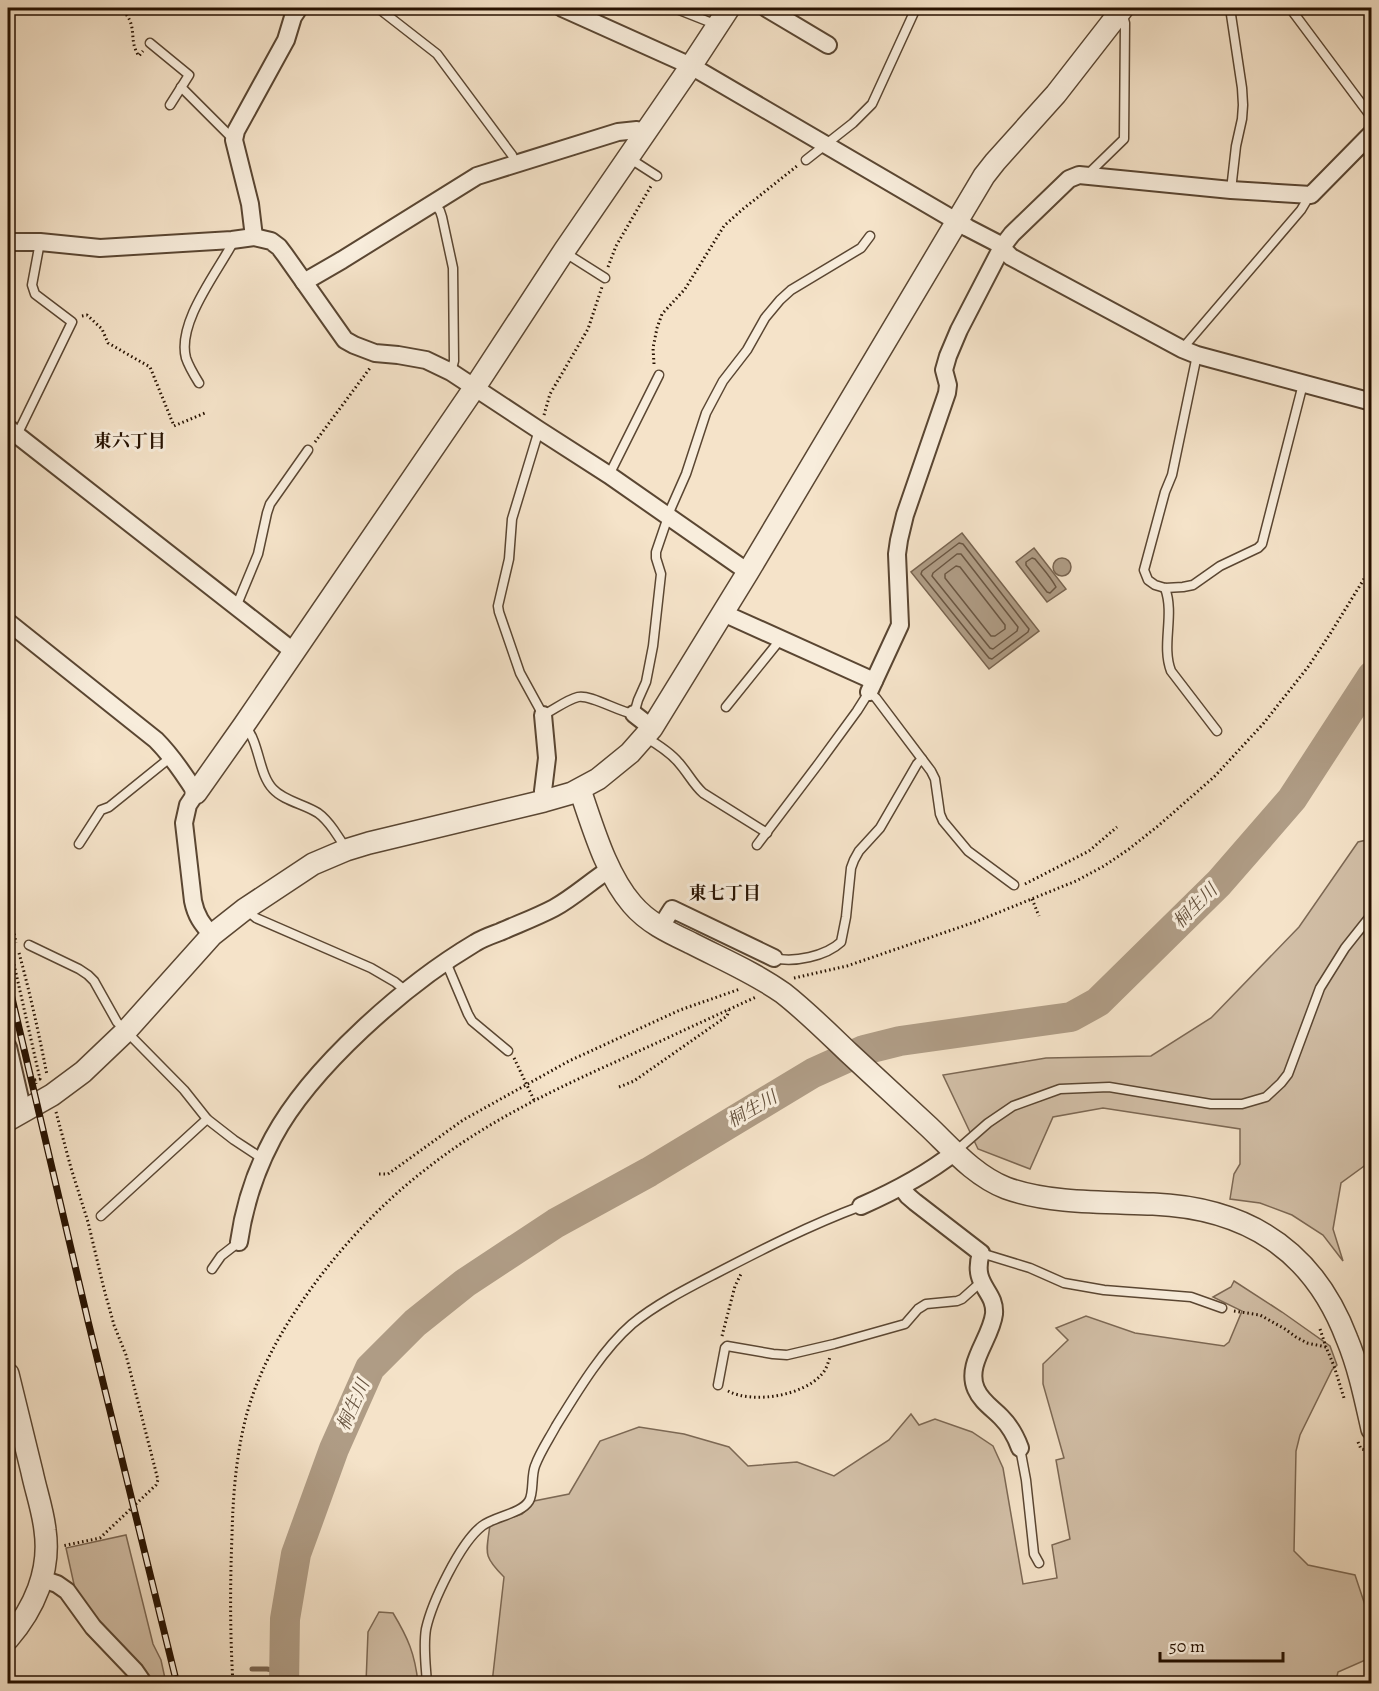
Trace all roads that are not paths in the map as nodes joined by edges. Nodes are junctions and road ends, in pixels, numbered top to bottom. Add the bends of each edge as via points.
1 (299, 8) edge
2 (378, 8) edge
3 (562, 8) edge
4 (674, 8) edge
5 (729, 8) edge
6 (766, 8) edge
7 (916, 8) edge
8 (1230, 8) edge
9 (1290, 8) edge
10 (1122, 9) edge
11 (717, 25) junction
12 (150, 43) road end
13 (828, 45) dead end
14 (691, 66) junction
15 (181, 87) junction
16 (170, 105) dead end
17 (1371, 118) edge
18 (646, 133) junction
19 (1371, 133) edge
20 (234, 140) junction
21 (825, 144) junction
22 (629, 157) junction
23 (806, 160) road end
24 (516, 165) junction
25 (657, 176) road end
26 (1086, 176) junction
27 (1231, 190) junction
28 (1311, 195) junction
29 (434, 203) junction
30 (957, 222) junction
31 (870, 236) dead end
32 (254, 237) junction
33 (232, 240) junction
34 (8, 242) edge
35 (40, 242) junction
36 (1002, 247) junction
37 (564, 251) junction
38 (604, 278) road end
39 (304, 282) junction
40 (1190, 352) junction
41 (452, 372) junction
42 (659, 375) road end
43 (199, 383) dead end
44 (1303, 384) junction
45 (475, 387) junction
46 (1371, 402) edge
47 (539, 430) junction
48 (12, 432) edge
49 (308, 450) road end
50 (609, 475) junction
51 (668, 517) junction
52 (748, 572) junction
53 (1165, 588) junction
54 (236, 606) junction
55 (723, 613) junction
56 (8, 622) edge
57 (780, 640) junction
58 (293, 651) junction
59 (872, 686) junction
60 (726, 707) dead end
61 (634, 714) junction
62 (543, 715) junction
63 (244, 725) junction
64 (1217, 731) dead end
65 (648, 732) junction
66 (171, 757) junction
67 (922, 759) junction
68 (580, 790) junction
69 (195, 793) junction
70 (544, 801) junction
71 (767, 833) junction
72 (79, 844) dead end
73 (758, 844) dead end
74 (346, 850) junction
75 (610, 868) junction
76 (1018, 885) road end
77 (245, 909) junction
78 (1371, 914) edge
79 (660, 928) junction
80 (212, 934) junction
81 (29, 945) dead end
82 (774, 958) joint
83 (446, 962) junction
84 (407, 992) junction
85 (126, 1031) junction
86 (8, 1047) edge
87 (508, 1051) road end
88 (15, 1116) edge
89 (207, 1119) junction
90 (952, 1149) junction
91 (263, 1159) junction
92 (902, 1188) junction
93 (861, 1206) joint
94 (101, 1216) dead end
95 (238, 1242) joint
96 (981, 1253) junction
97 (212, 1269) dead end
98 (981, 1282) junction
99 (1222, 1308) road end
100 (8, 1374) edge
101 (718, 1385) road end
102 (1363, 1432) edge
103 (1020, 1448) joint
104 (1039, 1563) dead end
105 (42, 1579) junction
106 (8, 1639) edge
107 (144, 1683) edge
108 (426, 1683) edge

1 - 20 street
2 - 24 lane via 437,54
3 - 14 street
4 - 11 lane
5 - 11 street
6 - 13 street
7 - 21 lane via 872,104
8 - 27 lane via 1243,105
9 - 17 lane
10 - 26 lane via 1124,139
10 - 30 street via 1056,94 995,162
11 - 14 street
12 - 15 lane via 189,75
14 - 18 street
14 - 21 street
15 - 16 lane
15 - 20 lane
18 - 22 street
18 - 24 street via 618,132
19 - 28 street
20 - 32 street
21 - 23 lane
21 - 30 street
22 - 25 lane
22 - 37 street
24 - 29 street via 477,176
26 - 27 street
26 - 36 street via 1069,178
27 - 28 street
28 - 40 lane
29 - 39 street
29 - 41 lane via 440,211 453,268
30 - 36 street
30 - 52 street
31 - 51 lane via 861,248 791,290 765,318 706,413
32 - 33 street
32 - 39 street via 279,247
33 - 35 street via 100,248
33 - 43 lane via 186,333 186,357
34 - 35 street
35 - 48 lane via 33,290 72,322
36 - 40 street via 1011,257
36 - 59 street via 948,356 944,370 947,393 899,540 900,625
37 - 38 lane
37 - 45 street
39 - 41 street via 345,340 379,353 426,360
40 - 44 street
40 - 53 lane via 1172,475 1144,570 1148,580
41 - 45 street
42 - 50 lane
44 - 46 street
44 - 53 lane via 1263,544 1193,585
45 - 47 street
45 - 58 street
47 - 50 street
47 - 62 lane via 512,519 509,559 498,606 520,673
48 - 54 street
49 - 54 lane via 270,504 258,554
50 - 51 street
51 - 52 street
51 - 61 lane via 656,552 661,574 653,646
52 - 55 street
53 - 64 lane via 1169,607 1167,661
54 - 58 street
55 - 57 street
55 - 65 street
56 - 66 street via 156,740
57 - 59 street
57 - 60 lane
58 - 63 street
59 - 67 lane via 876,699
59 - 71 lane
61 - 62 lane via 580,697
61 - 65 street
62 - 70 street via 547,758
63 - 69 street
63 - 74 lane via 251,733 274,790 319,814
65 - 68 street via 615,767
65 - 71 lane via 703,793
66 - 69 street
66 - 72 lane via 110,807 101,810
67 - 76 lane via 935,779 943,821 968,851
67 - 82 lane via 850,868 841,942 825,953 809,957
68 - 70 street
68 - 75 street
69 - 80 street via 184,823 192,890 195,913
70 - 74 street
71 - 73 lane
74 - 77 street via 313,864
75 - 79 street via 633,906
75 - 83 street via 554,908 477,941
77 - 80 street
77 - 84 lane via 255,918 371,968
78 - 90 lane via 1320,988 1288,1074 1266,1097 1242,1104 1211,1104 1109,1087 1059,1089 1013,1106
79 - 82 street via 672,909
79 - 90 street via 772,985
80 - 85 street
81 - 85 lane via 88,975 112,1016
83 - 84 street
83 - 87 lane via 472,1021
84 - 91 street via 363,1030 305,1092
85 - 88 street via 65,1086
85 - 89 lane
86 - 88 street
89 - 91 lane
89 - 94 lane
90 - 92 street via 939,1166
90 - 102 street via 1006,1188 1062,1199 1195,1208 1242,1222 1272,1239 1307,1271 1348,1339 1361,1382
91 - 95 street
92 - 93 street
92 - 96 street
93 - 108 lane via 782,1240 691,1287 645,1314 616,1339 547,1441 535,1466 529,1501 520,1510 482,1526 454,1563 426,1630
95 - 97 lane
96 - 98 street
96 - 99 lane via 1064,1283 1191,1297
98 - 101 lane via 962,1299 926,1304 905,1324 834,1344 788,1355 728,1346
98 - 103 street via 992,1300 994,1313 974,1380 981,1397 1008,1425
100 - 105 street via 45,1532
103 - 104 lane via 1034,1554
105 - 106 street via 27,1614
105 - 107 street via 67,1591 93,1627

